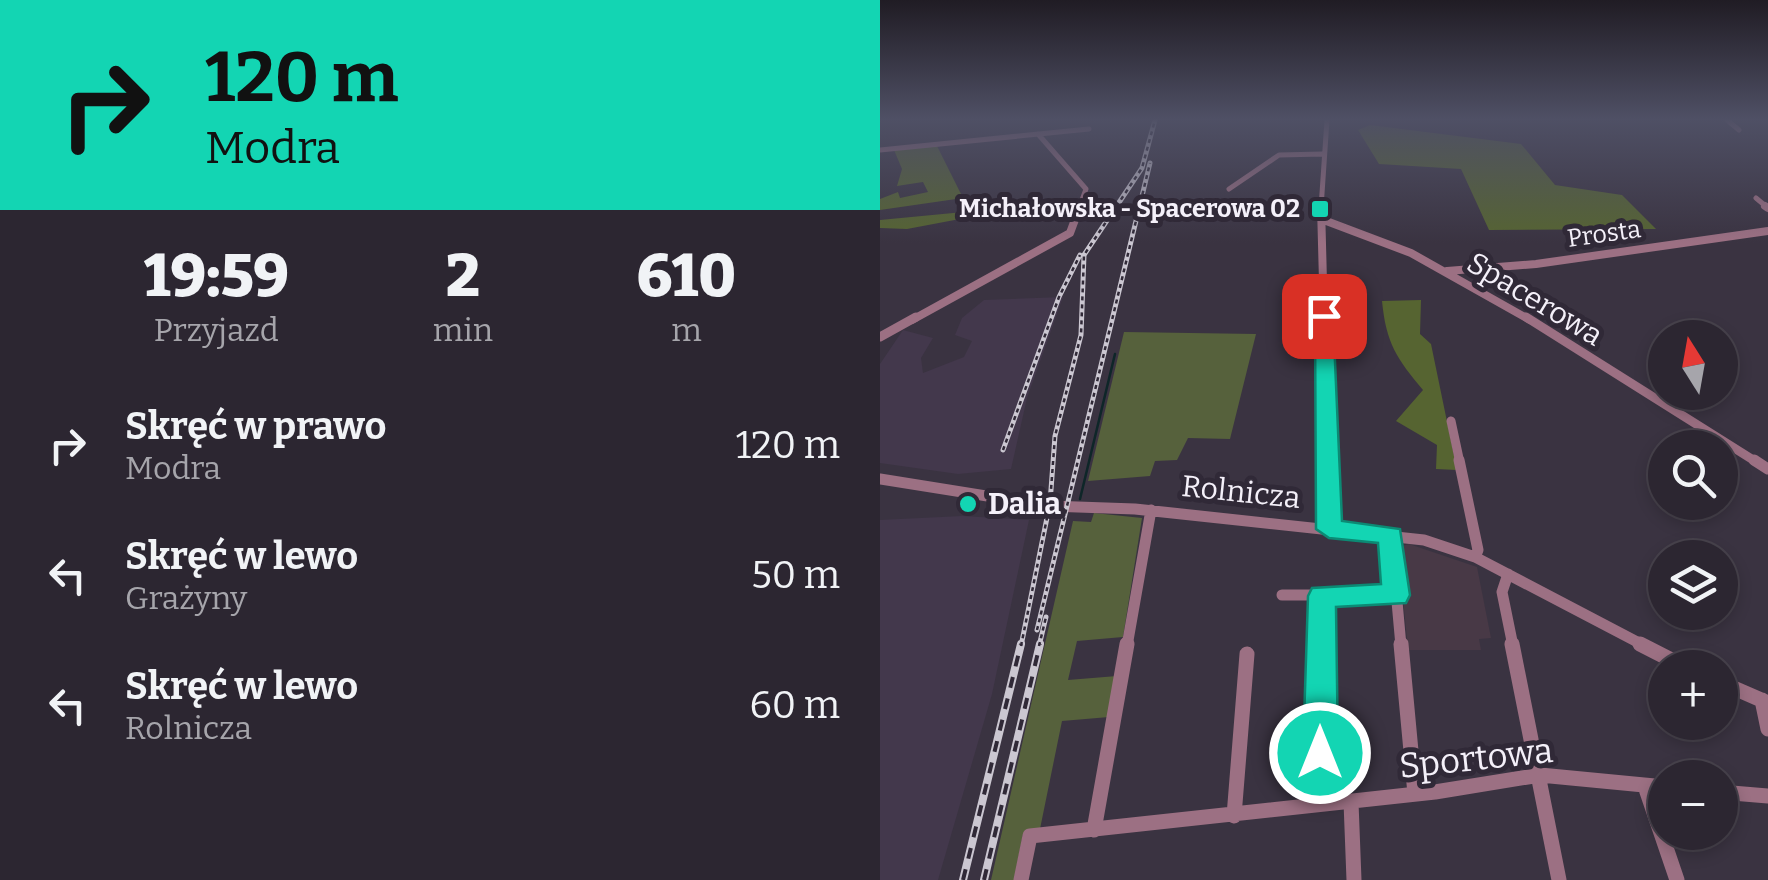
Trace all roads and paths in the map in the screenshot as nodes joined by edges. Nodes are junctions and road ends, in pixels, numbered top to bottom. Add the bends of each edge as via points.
1 (1062, 161) edge
2 (1269, 161) edge
3 (1322, 161) edge
4 (1229, 189) dead end
5 (1756, 198) dead end
6 (1768, 208) edge
7 (1320, 219) junction
8 (1768, 231) edge
9 (1445, 271) junction
10 (880, 337) edge
11 (1450, 421) dead end
12 (1768, 469) edge
13 (880, 479) edge
14 (1150, 510) junction
15 (1329, 529) junction
16 (1391, 535) junction
17 (1474, 556) junction
18 (1508, 574) junction
19 (1282, 595) dead end
20 (1396, 595) junction
21 (1322, 596) junction
22 (1653, 650) edge
23 (1247, 654) dead end
24 (1738, 690) edge
25 (1765, 702) edge
26 (1768, 729) edge
27 (1320, 753) dead end
28 (1540, 775) junction
29 (1645, 786) junction
30 (1648, 786) edge
31 (1414, 794) junction
32 (1738, 794) edge
33 (1768, 796) edge
34 (1351, 802) junction
35 (1234, 816) junction
36 (1094, 830) junction
37 (1021, 880) edge
38 (1354, 880) edge
39 (1558, 880) edge
40 (1676, 880) edge

1 - 10 street via 1086,189 1070,233
2 - 4 street
3 - 7 street
5 - 6 street
7 - 9 street, Spacerowa
7 - 15 street
8 - 9 street, Prosta
9 - 12 street, Spacerowa
11 - 17 street
13 - 14 street, Rolnicza via 1054,507
14 - 15 street, Rolnicza
14 - 36 street
15 - 16 street, Rolnicza
16 - 17 street, Rolnicza
16 - 20 street
17 - 18 street, Rolnicza
18 - 22 street, Rolnicza
18 - 28 street via 1502,592
19 - 21 street
20 - 21 street
20 - 31 street
21 - 27 street
23 - 35 street
24 - 25 street
25 - 26 street
28 - 29 street, Sportowa
28 - 31 street, Sportowa
28 - 39 street
29 - 30 street, Sportowa
29 - 40 street
31 - 34 street, Sportowa
32 - 33 street
34 - 35 street, Sportowa
34 - 38 street
35 - 36 street, Sportowa
36 - 37 street, Sportowa via 1030,836

